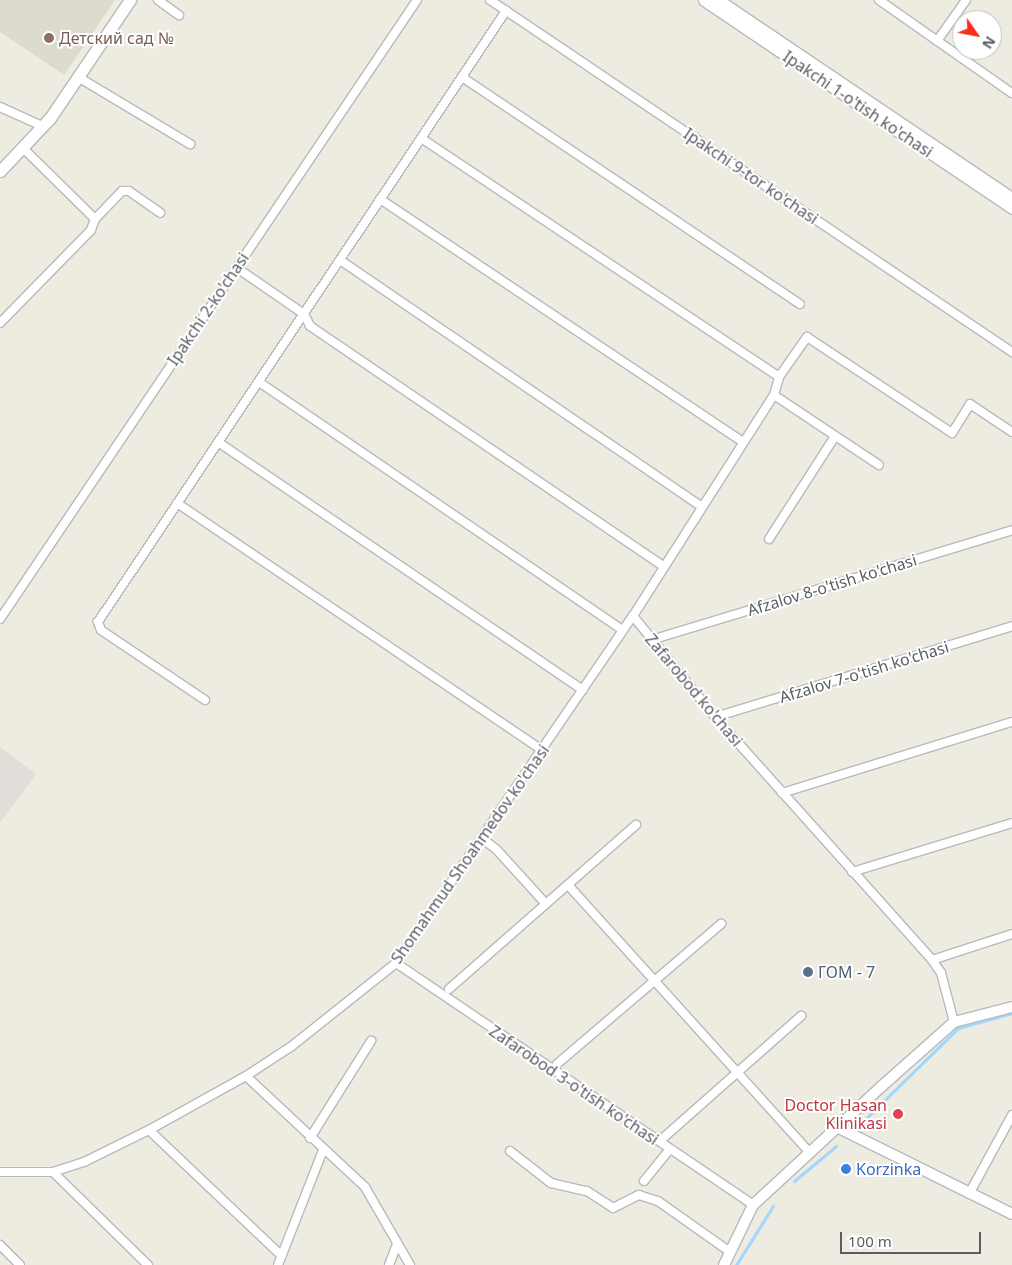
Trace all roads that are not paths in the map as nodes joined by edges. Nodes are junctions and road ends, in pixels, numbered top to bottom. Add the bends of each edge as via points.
1 (130, 0) edge
2 (158, 0) edge
3 (417, 0) edge
4 (490, 0) edge
5 (704, 0) edge
6 (718, 0) edge
7 (878, 0) edge
8 (966, 0) edge
9 (506, 11) junction
10 (179, 15) dead end
11 (937, 41) junction
12 (78, 77) junction
13 (462, 77) junction
14 (1012, 93) edge
15 (0, 107) edge
16 (42, 126) junction
17 (421, 138) junction
18 (190, 144) dead end
19 (23, 148) junction
20 (0, 171) edge
21 (1012, 198) edge
22 (380, 199) junction
23 (1012, 208) edge
24 (160, 212) dead end
25 (95, 220) junction
26 (340, 260) junction
27 (236, 268) junction
28 (800, 304) dead end
29 (304, 314) junction
30 (0, 323) edge
31 (1012, 352) edge
32 (779, 378) junction
33 (259, 382) junction
34 (774, 395) junction
35 (1012, 432) edge
36 (835, 436) junction
37 (218, 442) junction
38 (743, 442) junction
39 (879, 466) dead end
40 (177, 503) junction
41 (702, 507) junction
42 (1012, 530) edge
43 (769, 539) dead end
44 (664, 566) junction
45 (633, 616) junction
46 (0, 619) edge
47 (1012, 626) edge
48 (623, 630) junction
49 (651, 640) junction
50 (583, 690) junction
51 (205, 700) dead end
52 (715, 717) junction
53 (1012, 722) edge
54 (543, 751) junction
55 (782, 793) junction
56 (1012, 823) edge
57 (636, 826) dead end
58 (483, 839) junction
59 (852, 872) junction
60 (568, 885) junction
61 (546, 904) junction
62 (721, 924) dead end
63 (1012, 934) edge
64 (932, 960) junction
65 (396, 963) junction
66 (655, 981) junction
67 (449, 989) dead end
68 (1012, 1007) edge
69 (801, 1016) dead end
70 (954, 1022) junction
71 (371, 1042) dead end
72 (557, 1064) dead end
73 (738, 1073) junction
74 (246, 1076) junction
75 (1012, 1115) edge
76 (838, 1127) junction
77 (149, 1130) junction
78 (310, 1138) junction
79 (662, 1139) dead end
80 (323, 1150) junction
81 (669, 1150) junction
82 (510, 1151) dead end
83 (810, 1153) junction
84 (0, 1172) edge
85 (53, 1172) junction
86 (644, 1181) dead end
87 (969, 1194) junction
88 (753, 1205) junction
89 (1012, 1214) edge
90 (397, 1244) junction
91 (0, 1245) edge
92 (729, 1250) junction
93 (282, 1256) junction
94 (20, 1265) edge
95 (148, 1265) edge
96 (278, 1265) edge
97 (389, 1265) edge
98 (410, 1265) edge
99 (724, 1265) edge

1 - 12 main road
2 - 10 street
3 - 27 street, Ipakchi 2-ko'chasi
4 - 9 street, Ipakchi 9-tor ko'chasi
5 - 23 main road, Ipakchi 1-o'tish ko'chasi
6 - 21 main road, Ipakchi 1-o'tish ko'chasi
7 - 11 street
8 - 11 street
9 - 13 street
9 - 31 street, Ipakchi 9-tor ko'chasi
11 - 14 street
12 - 16 main road
12 - 18 street
13 - 17 street
13 - 28 street
15 - 16 street
16 - 19 main road
17 - 22 street
17 - 32 street
19 - 20 main road
19 - 25 street
22 - 26 street
22 - 38 street
24 - 25 street via 126,189
25 - 30 street via 91,230
26 - 29 street
26 - 41 street
27 - 29 street
27 - 46 street, Ipakchi 2-ko'chasi
29 - 33 street
29 - 44 street via 310,326
32 - 34 street
32 - 35 street via 807,337 952,433 970,404
33 - 37 street
33 - 48 street
34 - 36 street
34 - 38 street
36 - 39 street
36 - 43 street
37 - 40 street
37 - 50 street
38 - 41 street
40 - 51 street via 100,618 98,627
40 - 54 street
41 - 44 street
42 - 49 street, Afzalov 8-o'tish ko'chasi
44 - 45 street
45 - 48 street, Shomahmud Shoahmedov ko'chasi
45 - 49 street, Zafarobod ko'chasi
47 - 52 street, Afzalov 7-o'tish ko'chasi
48 - 50 street, Shomahmud Shoahmedov ko'chasi
49 - 52 street, Zafarobod ko'chasi
50 - 54 street, Shomahmud Shoahmedov ko'chasi
52 - 55 street, Zafarobod ko'chasi
53 - 55 street
54 - 58 street, Shomahmud Shoahmedov ko'chasi
55 - 59 street, Zafarobod ko'chasi
56 - 59 street
57 - 60 street
58 - 61 street
58 - 65 street, Shomahmud Shoahmedov ko'chasi
59 - 64 street, Zafarobod ko'chasi
60 - 61 street
60 - 66 street
61 - 67 street
62 - 66 street
63 - 64 street
64 - 70 street, Zafarobod ko'chasi via 940,973
65 - 74 street, Shomahmud Shoahmedov ko'chasi via 292,1046
65 - 81 street, Zafarobod 3-o'tish ko'chasi
66 - 72 street
66 - 73 street
68 - 70 street
69 - 73 street
70 - 76 street
71 - 78 street
73 - 79 street
73 - 83 street
74 - 77 street, Shomahmud Shoahmedov ko'chasi
74 - 78 street
75 - 87 street
76 - 83 street
76 - 87 street
77 - 85 street, Shomahmud Shoahmedov ko'chasi via 84,1162
77 - 93 street
78 - 80 street
80 - 90 street via 365,1187
80 - 93 street
81 - 86 street
81 - 88 street, Zafarobod 3-o'tish ko'chasi
82 - 92 street via 551,1183 587,1192 613,1208 639,1195 658,1201
83 - 88 street
84 - 85 street, Shomahmud Shoahmedov ko'chasi
85 - 95 street
87 - 89 street
88 - 92 street
90 - 97 street
90 - 98 street
91 - 94 street
92 - 99 street
93 - 96 street

